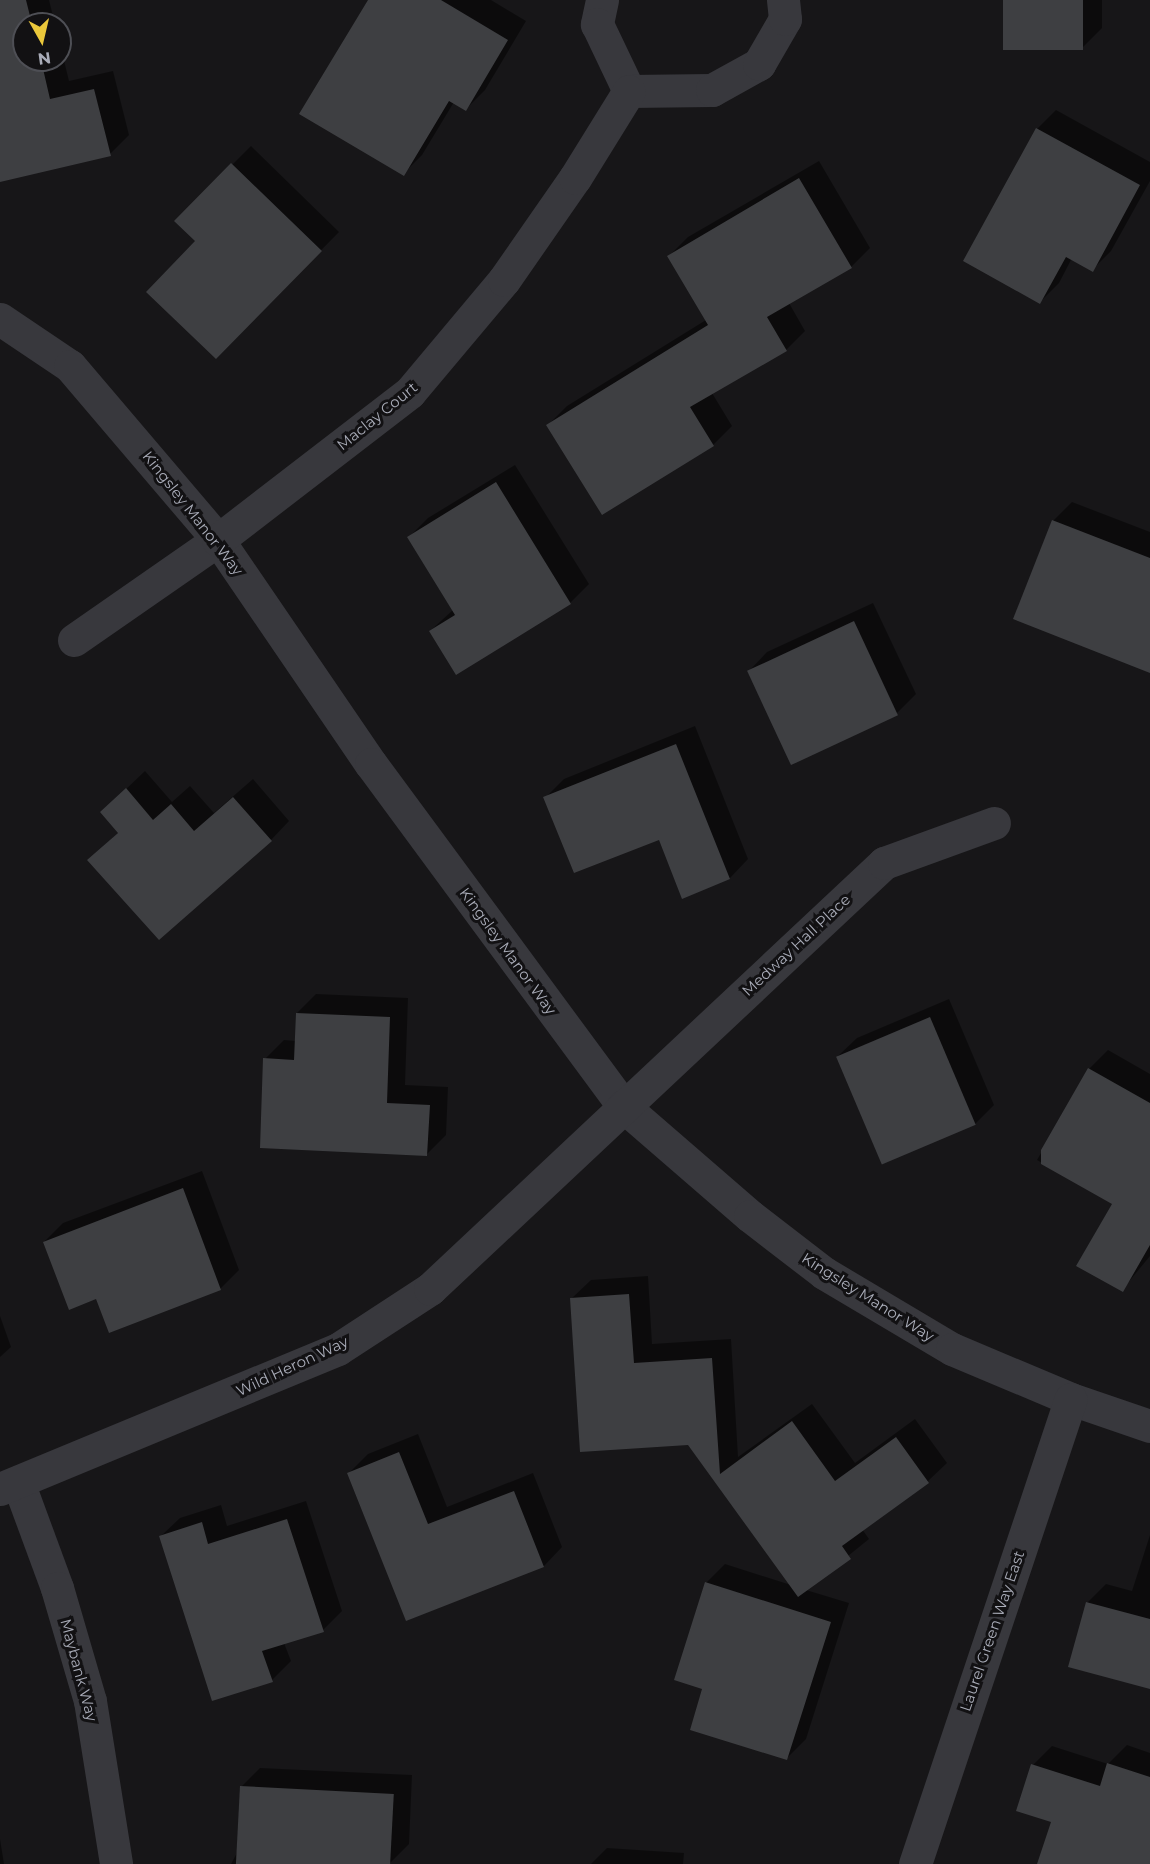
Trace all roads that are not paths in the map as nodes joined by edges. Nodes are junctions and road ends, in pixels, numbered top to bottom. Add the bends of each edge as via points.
1 (602, 0) edge
2 (783, 0) edge
3 (629, 91) junction
4 (0, 320) edge
5 (218, 540) junction
6 (74, 640) dead end
7 (994, 823) dead end
8 (623, 1106) junction
9 (1071, 1400) junction
10 (1150, 1426) edge
11 (9, 1486) edge
12 (116, 1864) edge
13 (915, 1864) edge

1 - 3 street via 597,24
2 - 3 street via 785,19 759,64 712,90
3 - 5 street, Maclay Court via 504,280 411,392
4 - 5 street, Kingsley Manor Way via 70,366
5 - 6 street, Maclay Court
5 - 8 street, Kingsley Manor Way via 371,765
7 - 8 street, Medway Hall Place via 884,863
8 - 9 street, Kingsley Manor Way via 750,1216 824,1273 952,1349
8 - 11 street, Wild Heron Way via 510,1218 430,1289 338,1348
9 - 10 street, Kingsley Manor Way
9 - 13 street, Laurel Green Way East
11 - 12 street, Maybank Way via 57,1588 90,1701

